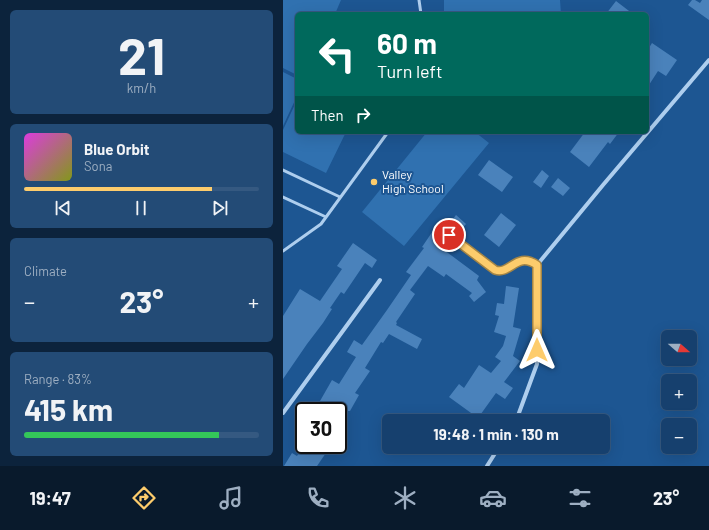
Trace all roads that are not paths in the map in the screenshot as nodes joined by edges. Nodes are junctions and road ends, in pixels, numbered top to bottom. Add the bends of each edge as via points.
1 (419, 0) edge
2 (421, 12) edge
3 (709, 60) edge
4 (649, 131) edge
5 (387, 134) edge
6 (646, 134) edge
7 (283, 170) edge
8 (283, 197) edge
9 (340, 197) junction
10 (326, 217) junction
11 (449, 235) dead end
12 (283, 251) edge
13 (537, 265) junction
14 (380, 280) dead end
15 (283, 413) edge
16 (519, 414) edge
17 (495, 454) edge
18 (487, 466) edge

1 - 2 lane
3 - 4 street
5 - 9 lane
6 - 13 street
7 - 9 lane
8 - 10 lane
9 - 10 lane
10 - 12 lane via 321,224
11 - 13 lane via 495,270 500,271 527,260
13 - 16 street via 537,364
14 - 15 street
17 - 18 street

